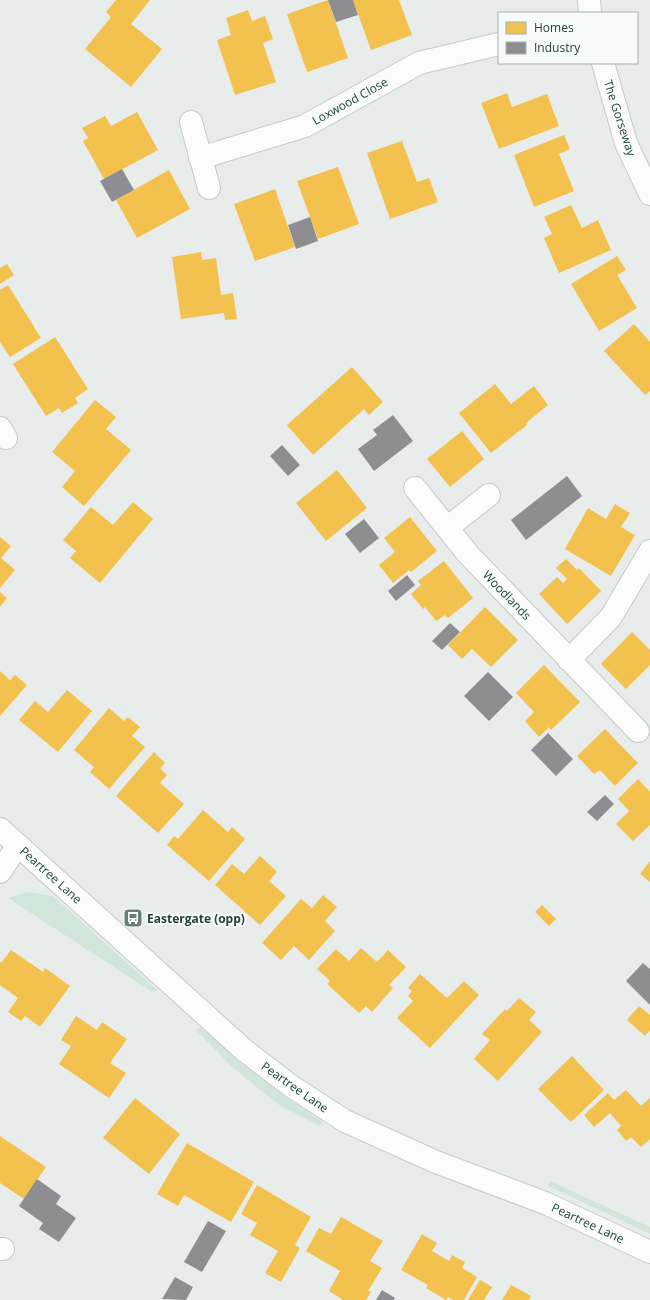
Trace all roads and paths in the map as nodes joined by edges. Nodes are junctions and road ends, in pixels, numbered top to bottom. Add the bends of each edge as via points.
1 (589, 0) edge
2 (590, 12) edge
3 (498, 44) edge
4 (603, 64) edge
5 (191, 122) dead end
6 (200, 158) junction
7 (209, 188) dead end
8 (650, 194) edge
9 (415, 488) dead end
10 (489, 495) dead end
11 (447, 528) junction
12 (650, 550) edge
13 (569, 660) junction
14 (638, 731) dead end
15 (0, 829) edge
16 (18, 845) junction
17 (0, 872) edge
18 (650, 1252) edge

1 - 2 street
3 - 6 street, Loxwood Close via 419,63 305,126
4 - 8 street, The Gorseway via 626,143
5 - 6 street
6 - 7 street
9 - 11 street, Woodlands
10 - 11 street
11 - 13 street, Woodlands via 468,554
12 - 13 street via 611,618
13 - 14 street, Woodlands
15 - 16 street, Peartree Lane
16 - 17 street
16 - 18 street, Peartree Lane via 244,1050 291,1086 345,1121 436,1162 545,1203

